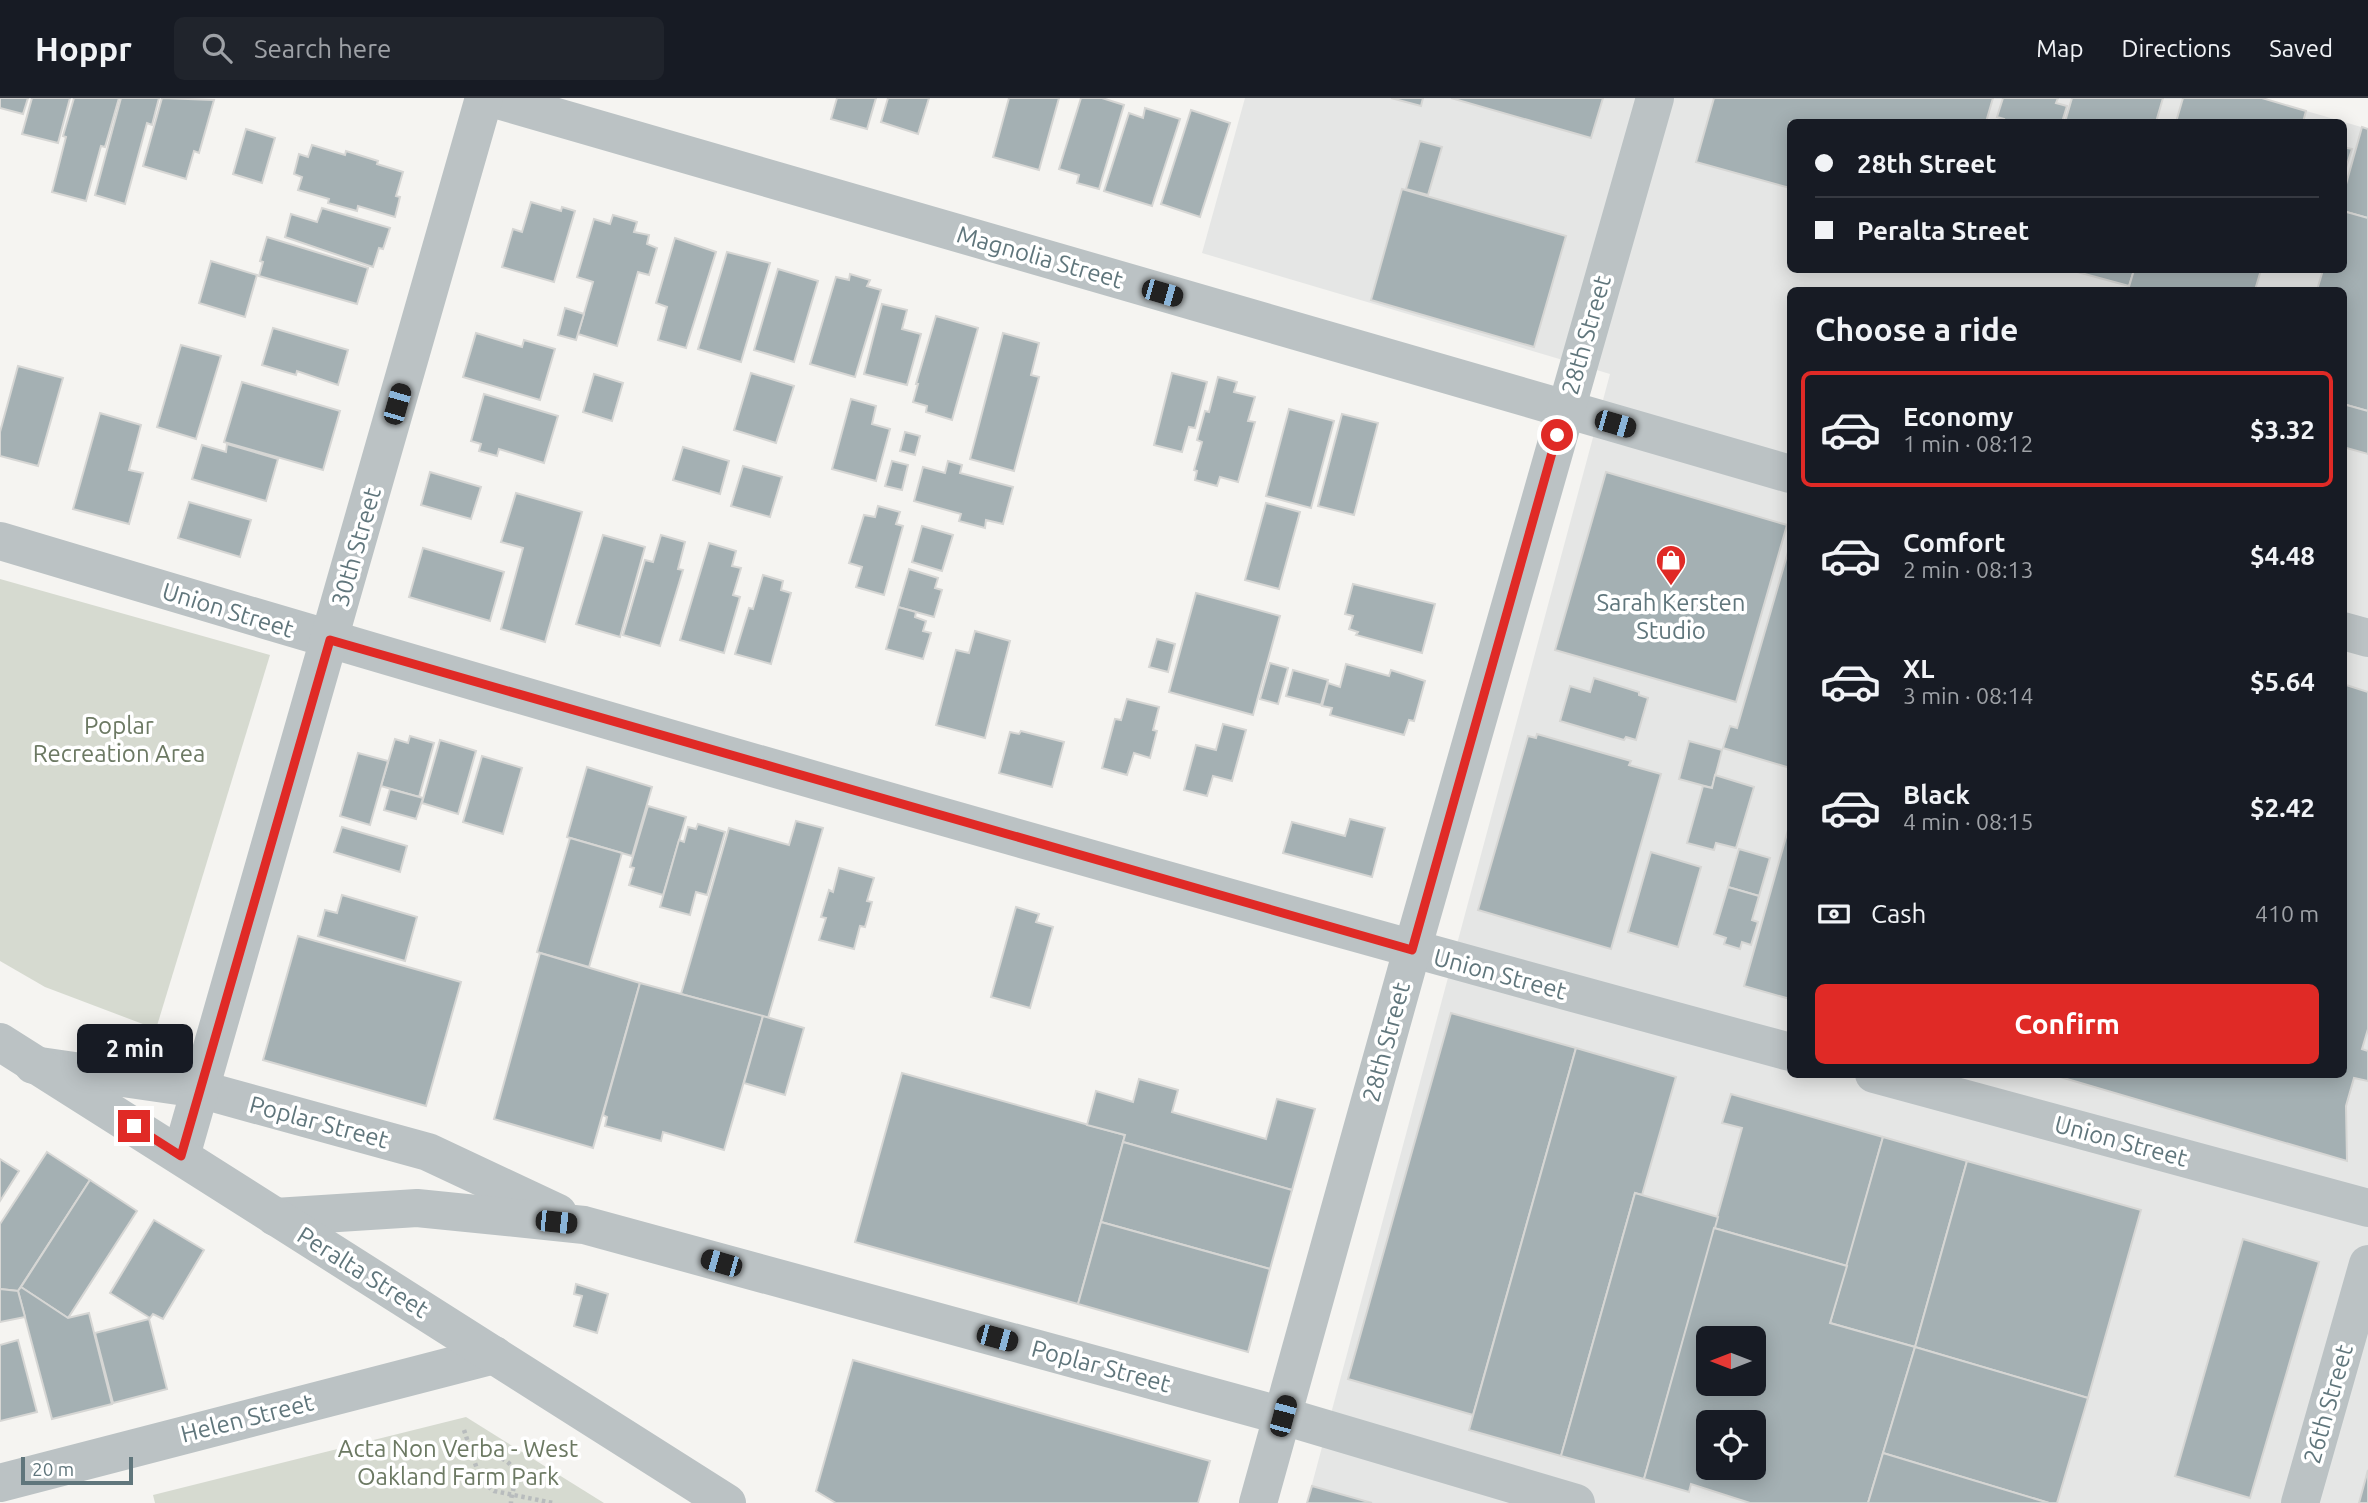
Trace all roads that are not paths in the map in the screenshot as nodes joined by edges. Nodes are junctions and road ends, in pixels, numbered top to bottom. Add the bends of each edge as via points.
1 (484, 98) edge
2 (491, 98) edge
3 (1656, 98) edge
4 (1565, 410) junction
5 (1787, 473) edge
6 (0, 541) edge
7 (2347, 632) edge
8 (2368, 638) edge
9 (330, 640) junction
10 (1412, 950) junction
11 (0, 1042) edge
12 (1787, 1051) edge
13 (0, 1058) edge
14 (40, 1067) junction
15 (1889, 1078) edge
16 (199, 1089) junction
17 (181, 1156) junction
18 (2368, 1208) edge
19 (275, 1217) junction
20 (583, 1225) junction
21 (2368, 1264) edge
22 (494, 1355) junction
23 (1283, 1416) junction
24 (0, 1482) edge
25 (727, 1503) edge
26 (1258, 1503) edge
27 (1576, 1503) edge
28 (2300, 1503) edge

1 - 9 street, 30th Street
2 - 4 street, Magnolia Street
3 - 4 street, 28th Street
4 - 5 street, Magnolia Street
4 - 10 street, 28th Street
6 - 9 street, Union Street
7 - 8 street
9 - 10 street, Union Street
9 - 16 street, 30th Street
10 - 12 street, Union Street
10 - 23 street, 28th Street
11 - 14 street, Peralta Street
13 - 14 street
14 - 16 street, Poplar Street
14 - 17 street, Peralta Street
15 - 18 street, Union Street
16 - 17 street, 30th Street
16 - 20 street, Poplar Street via 428,1152
17 - 19 street, Peralta Street
19 - 20 street, Poplar Street via 417,1208
19 - 22 street, Peralta Street
20 - 23 street, Poplar Street
21 - 28 street, 26th Street
22 - 24 street, Helen Street
22 - 25 street, Peralta Street
23 - 26 street, 28th Street
23 - 27 street, Poplar Street

